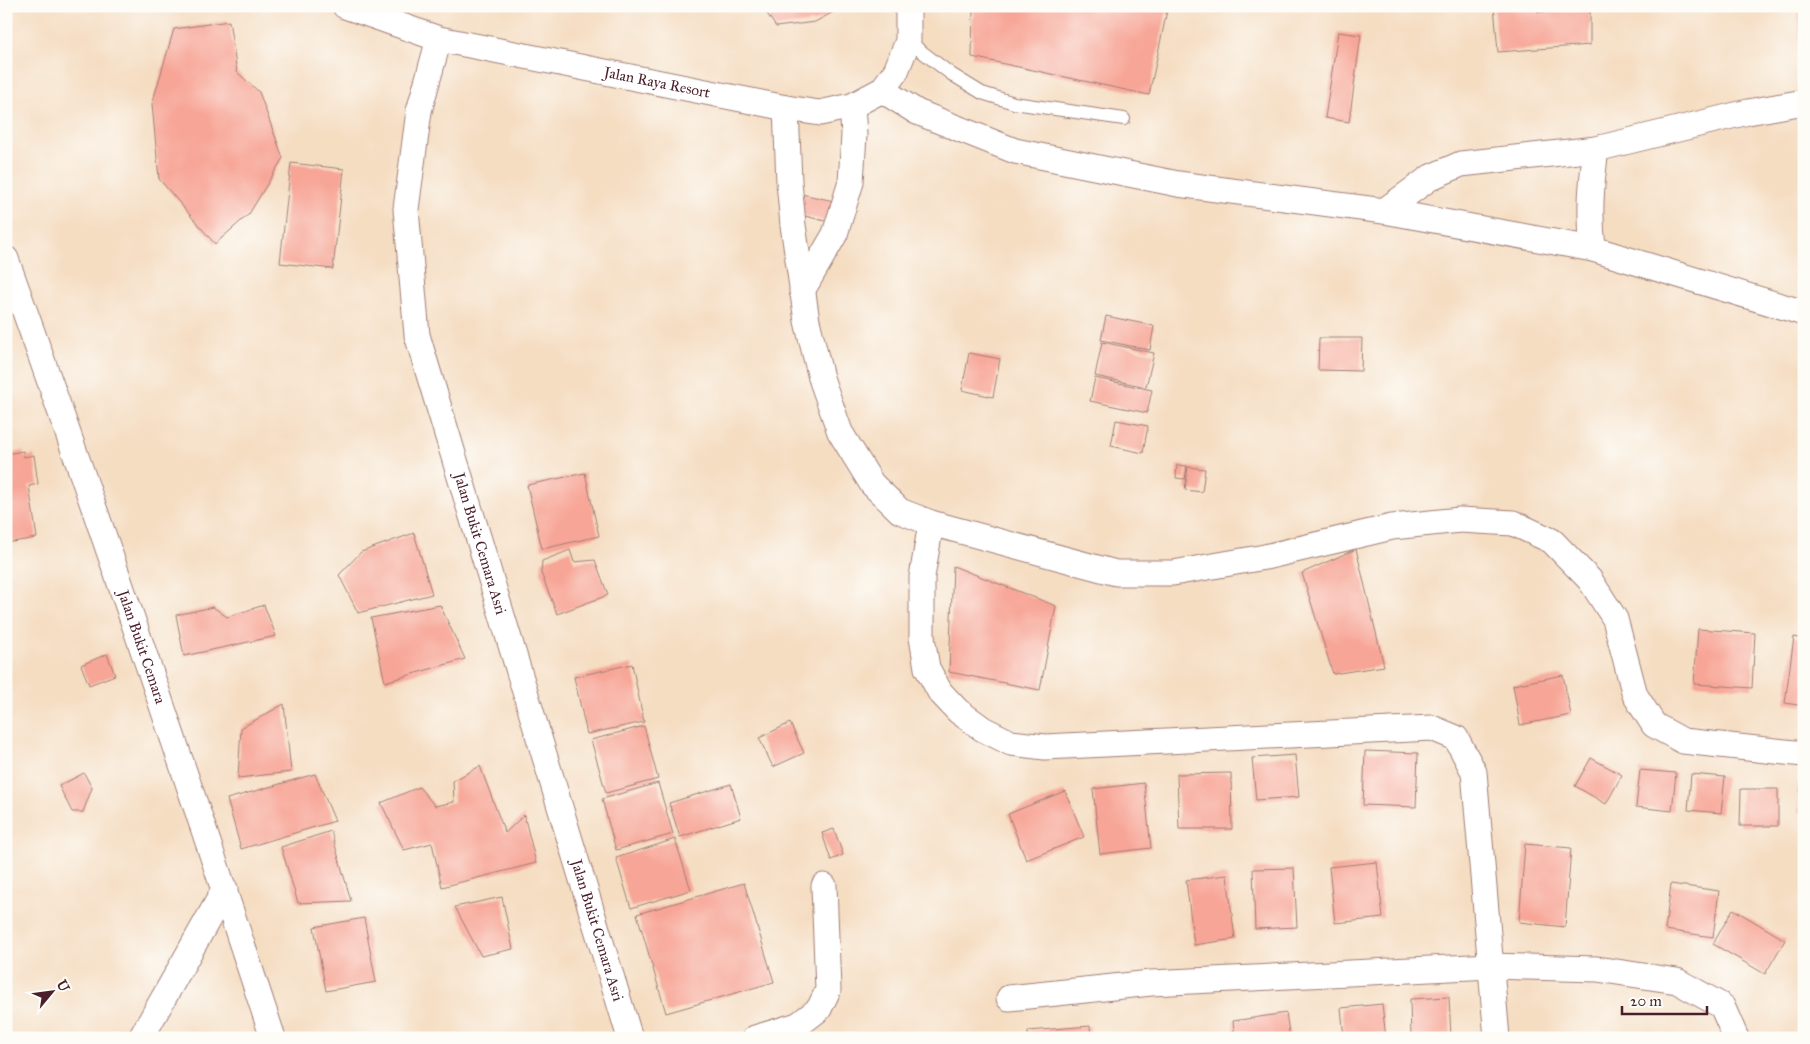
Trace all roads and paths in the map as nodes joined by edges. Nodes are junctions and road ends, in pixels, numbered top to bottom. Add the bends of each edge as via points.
1 (345, 6) edge
2 (908, 6) edge
3 (440, 39) junction
4 (908, 40) junction
5 (882, 90) junction
6 (1804, 102) edge
7 (852, 106) junction
8 (786, 108) junction
9 (1124, 119) dead end
10 (1596, 149) junction
11 (1384, 211) junction
12 (1593, 250) junction
13 (6, 259) edge
14 (802, 291) junction
15 (1804, 313) edge
16 (931, 523) junction
17 (1804, 754) edge
18 (824, 886) dead end
19 (225, 890) junction
20 (1491, 966) junction
21 (1009, 998) dead end
22 (140, 1038) edge
23 (273, 1038) edge
24 (630, 1038) edge
25 (755, 1038) edge
26 (1497, 1038) edge
27 (1736, 1038) edge

1 - 3 street, Jalan Raya Resort
2 - 4 street, Jalan Raya Resort
3 - 8 street, Jalan Raya Resort
3 - 24 street, Jalan Bukit Cemara Asri via 419,111 406,209 416,335
4 - 5 street, Jalan Raya Resort via 896,72
4 - 9 lane via 951,74 982,93 1014,103
5 - 7 street, Jalan Raya Resort
5 - 11 street via 917,112 1015,151 1178,184
6 - 10 street via 1748,112
7 - 8 street, Jalan Raya Resort via 820,113
7 - 14 street via 851,182 836,234
8 - 14 street via 788,182
10 - 11 street via 1461,164 1431,177
10 - 12 street via 1590,217
11 - 12 street
12 - 15 street
13 - 19 street, Jalan Bukit Cemara
14 - 16 street via 821,378 840,432 872,484 900,511
16 - 17 street via 1116,574 1173,573 1265,557 1392,527 1460,520 1513,522 1552,541 1590,580 1615,620 1635,695 1654,725 1683,742
16 - 20 street via 922,577 922,638 927,668 940,692 958,711 983,729 1011,742 1045,747 1432,728 1456,738 1474,772
18 - 25 street via 828,990 819,1009 798,1025
19 - 22 street
19 - 23 street, Jalan Bukit Cemara
20 - 21 street via 1151,983
20 - 26 street
20 - 27 street via 1597,969 1677,981 1722,1006

